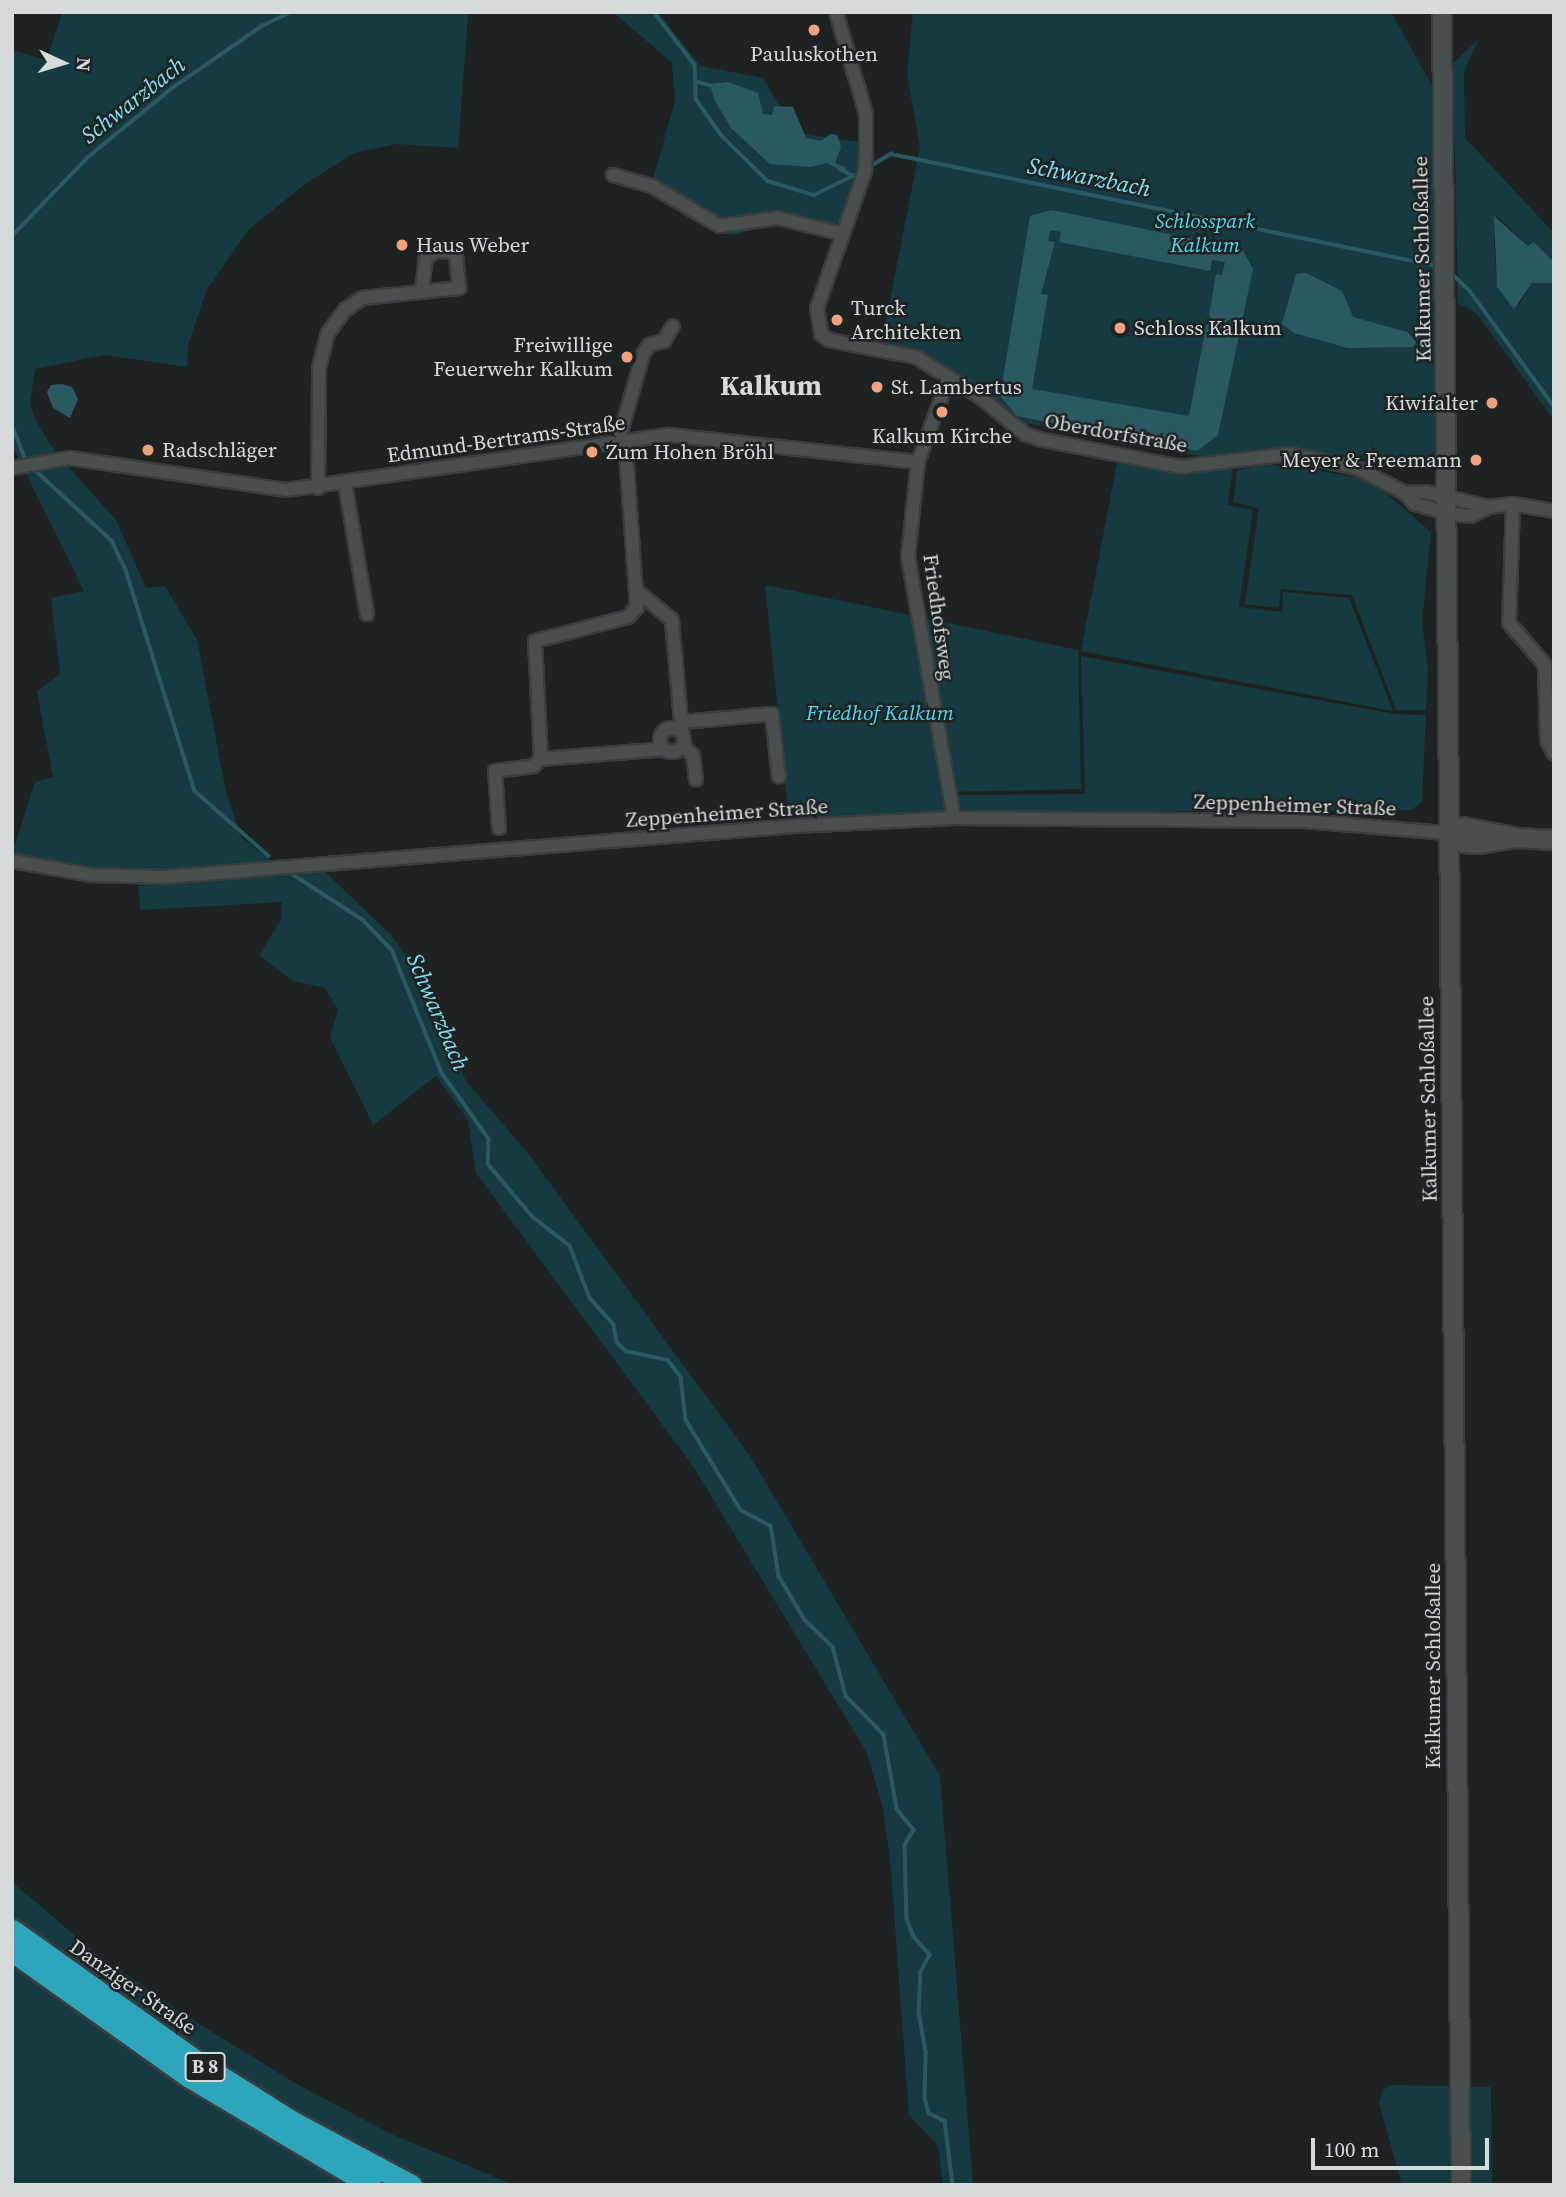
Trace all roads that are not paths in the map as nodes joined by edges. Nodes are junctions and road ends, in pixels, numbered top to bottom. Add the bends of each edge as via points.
1 (836, 12) edge
2 (1442, 12) edge
3 (613, 174) dead end
4 (843, 234) junction
5 (422, 291) dead end
6 (673, 326) dead end
7 (949, 377) junction
8 (622, 441) junction
9 (918, 462) junction
10 (15, 467) edge
11 (345, 483) junction
12 (318, 488) junction
13 (1513, 504) junction
14 (1449, 505) junction
15 (1554, 511) edge
16 (637, 591) junction
17 (367, 614) dead end
18 (682, 733) junction
19 (664, 749) junction
20 (1554, 753) edge
21 (541, 758) junction
22 (779, 778) dead end
23 (696, 780) dead end
24 (954, 818) junction
25 (499, 828) dead end
26 (1446, 833) junction
27 (1554, 840) edge
28 (12, 861) edge
29 (12, 1930) edge
30 (12, 1951) edge
31 (371, 2185) edge
32 (411, 2185) edge
33 (1461, 2185) edge

1 - 4 street, Oberdorfstraße via 866,114 865,171
2 - 14 main road, Kalkumer Schloßallee
3 - 4 street via 652,186 720,226 778,218
4 - 7 street, Oberdorfstraße via 817,308 821,334 845,344 916,357
5 - 12 street via 362,298 345,310 328,333 319,368
6 - 8 street via 664,341 649,345 643,354
7 - 9 street
7 - 14 street, Oberdorfstraße via 1013,426 1039,439 1180,467 1290,454 1357,468 1405,493 1415,504
8 - 9 street, Edmund-Bertrams-Straße via 669,435
8 - 11 street, Edmund-Bertrams-Straße
8 - 16 street
9 - 24 street, Friedhofsweg via 908,557 911,591
10 - 12 street, Edmund-Bertrams-Straße via 70,458 249,486
11 - 12 street, Edmund-Bertrams-Straße
11 - 17 street
13 - 14 street via 1489,507 1471,516
13 - 15 street
13 - 20 street via 1509,623 1545,665 1547,740
14 - 26 main road, Kalkumer Schloßallee
16 - 18 street via 672,620
16 - 21 street via 637,607 628,617 535,641
18 - 19 street via 674,752
18 - 19 street via 665,730 660,738
18 - 22 street via 772,714
18 - 23 street via 693,755
19 - 21 street
21 - 25 street via 533,766 495,771
24 - 26 street, Zeppenheimer Straße via 1305,821
24 - 28 street, Zeppenheimer Straße via 795,826 318,867 121,877
26 - 27 main road via 1478,845 1516,838
26 - 33 main road, Kalkumer Schloßallee
29 - 32 highway, Danziger Straße / B 8 via 196,2061 293,2122
30 - 31 highway, Danziger Straße / B 8 via 188,2076

